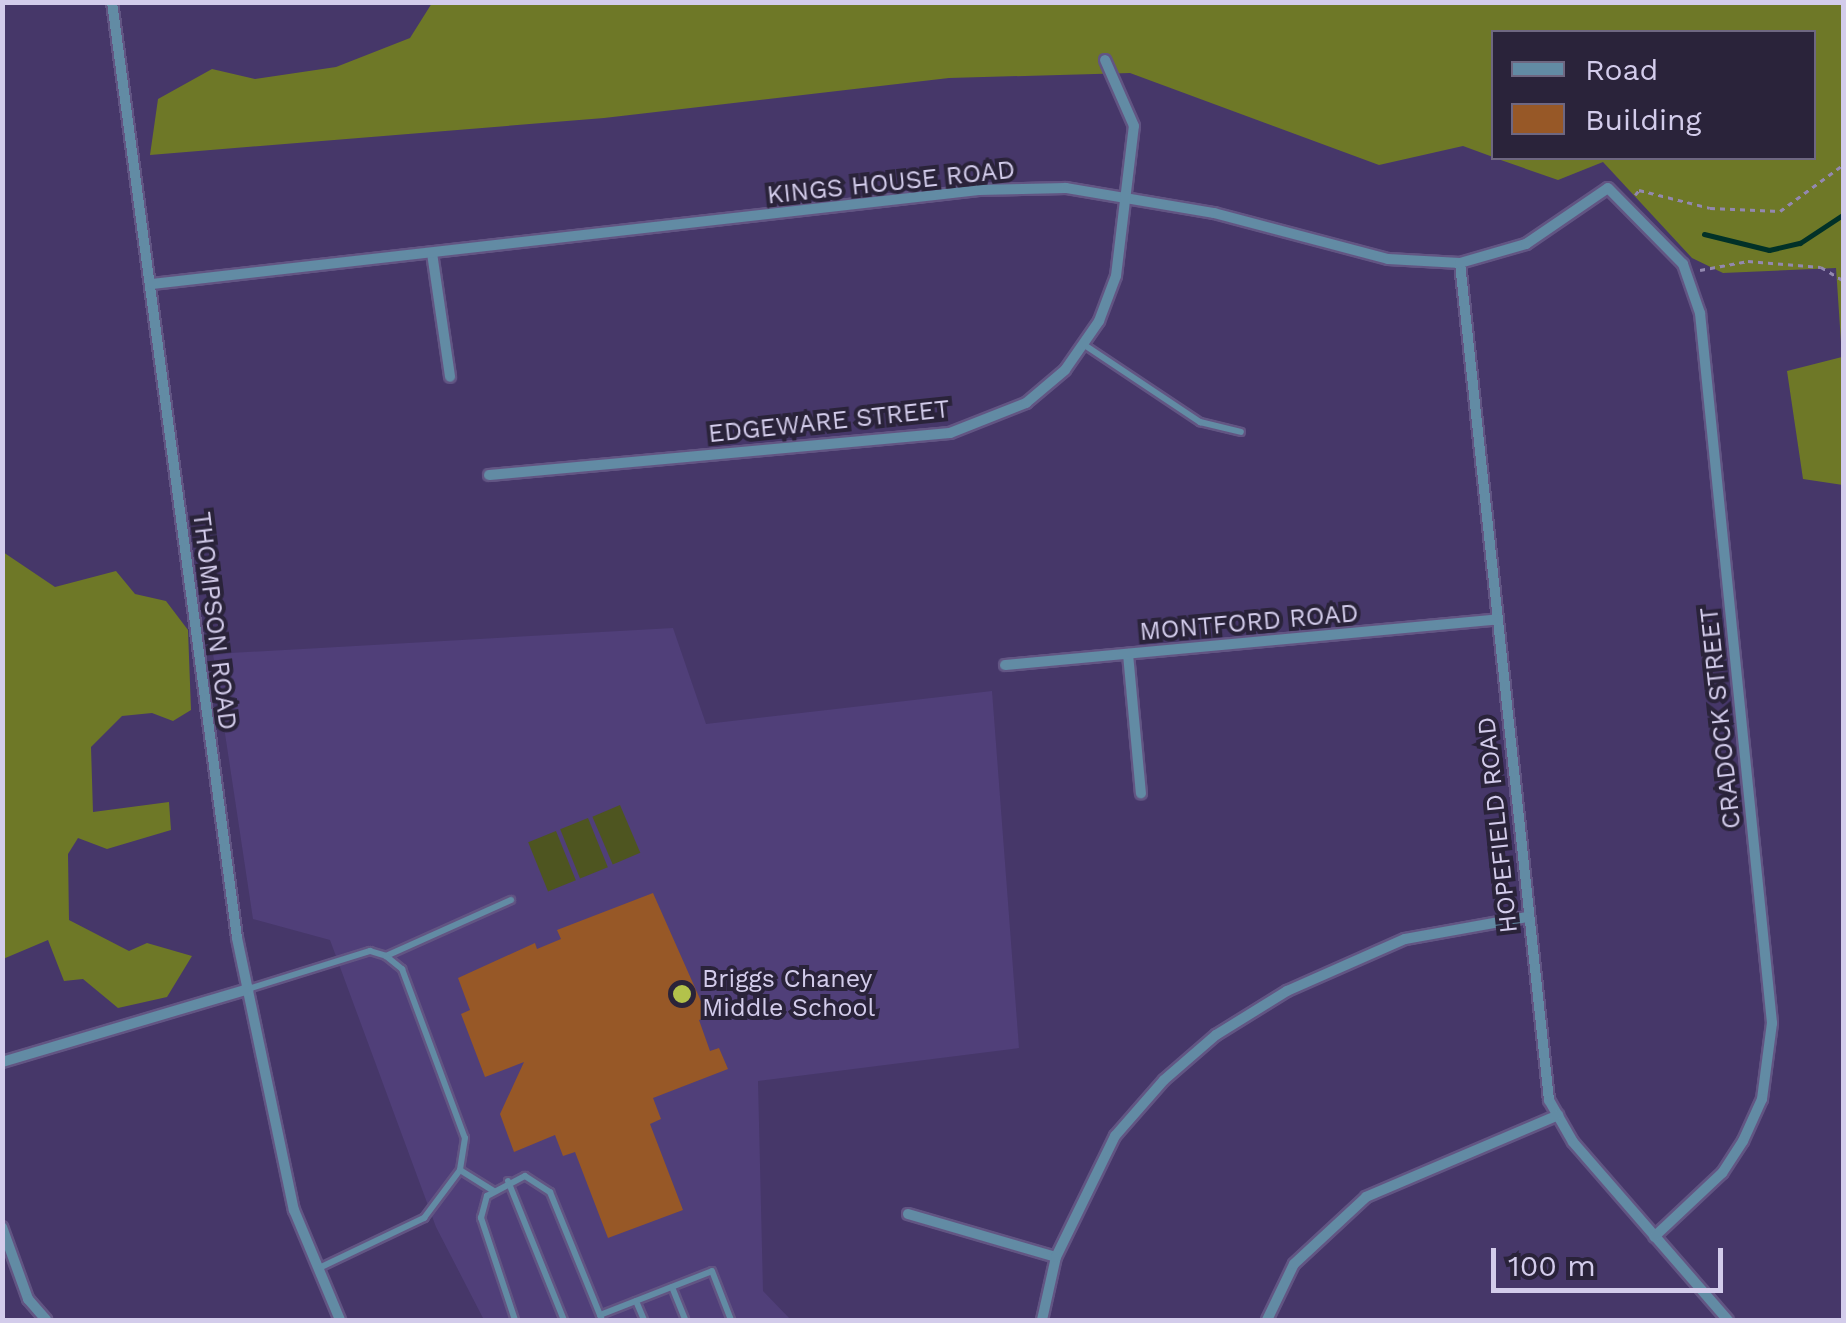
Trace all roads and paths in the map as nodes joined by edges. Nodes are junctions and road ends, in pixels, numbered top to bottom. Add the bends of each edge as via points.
1 (112, 2) edge
2 (1105, 60) dead end
3 (1844, 164) edge
4 (1608, 188) joint
5 (1130, 198) junction
6 (1626, 206) junction
7 (432, 253) junction
8 (1460, 263) junction
9 (1688, 274) junction
10 (1844, 281) edge
11 (152, 284) junction
12 (1083, 344) junction
13 (450, 378) dead end
14 (1241, 432) dead end
15 (489, 475) dead end
16 (1497, 619) junction
17 (1128, 654) junction
18 (1005, 666) dead end
19 (1142, 794) dead end
20 (511, 900) dead end
21 (1527, 917) junction
22 (386, 956) junction
23 (248, 989) junction
24 (2, 1062) edge
25 (1558, 1115) junction
26 (460, 1170) junction
27 (508, 1181) junction
28 (493, 1191) junction
29 (908, 1214) dead end
30 (2, 1227) edge
31 (1654, 1237) junction
32 (1056, 1257) junction
33 (315, 1270) junction
34 (672, 1287) junction
35 (636, 1301) junction
36 (601, 1318) edge
37 (46, 1320) edge
38 (340, 1320) edge
39 (515, 1320) edge
40 (564, 1320) edge
41 (644, 1320) edge
42 (685, 1320) edge
43 (731, 1320) edge
44 (1042, 1320) edge
45 (1268, 1320) edge
46 (1728, 1320) edge

1 - 11 street, THOMPSON ROAD
2 - 5 street, EDGEWARE STREET via 1134,126
3 - 6 path via 1780,211 1710,208 1640,190
4 - 6 street, CRADOCK STREET
4 - 8 street, KINGS HOUSE ROAD via 1526,244
5 - 7 street, KINGS HOUSE ROAD via 1066,188 980,190
5 - 8 street, KINGS HOUSE ROAD via 1388,260
5 - 12 street, EDGEWARE STREET via 1116,276
6 - 9 street, CRADOCK STREET
7 - 11 street, KINGS HOUSE ROAD
7 - 13 street
8 - 16 street, HOPEFIELD ROAD
9 - 10 path via 1748,261 1821,267
9 - 31 street, CRADOCK STREET via 1700,313 1772,1023 1762,1099 1744,1140 1722,1174
11 - 23 street, THOMPSON ROAD via 230,901
12 - 14 lane via 1200,422
12 - 15 street, EDGEWARE STREET via 1026,404 950,432
16 - 17 street, MONTFORD ROAD
16 - 21 street, HOPEFIELD ROAD
17 - 18 street, MONTFORD ROAD
17 - 19 street
20 - 22 lane
21 - 25 street, HOPEFIELD ROAD via 1542,1059
21 - 32 street via 1406,939 1287,991 1216,1035 1115,1136
22 - 23 lane via 370,951
22 - 26 lane via 402,970 465,1138
23 - 24 street
23 - 33 street, THOMPSON ROAD via 278,1143
25 - 31 street, HOPEFIELD ROAD
25 - 45 street via 1366,1197 1294,1264
26 - 28 lane
26 - 33 lane via 424,1218
27 - 28 lane
27 - 36 lane via 525,1176 550,1192
27 - 40 lane
28 - 39 lane via 482,1208 482,1232
29 - 32 street
30 - 37 street via 28,1299
31 - 46 street, HOPEFIELD ROAD
32 - 44 street
33 - 38 street, THOMPSON ROAD
34 - 35 lane
34 - 42 lane
34 - 43 lane via 712,1271
35 - 36 lane
35 - 41 lane

